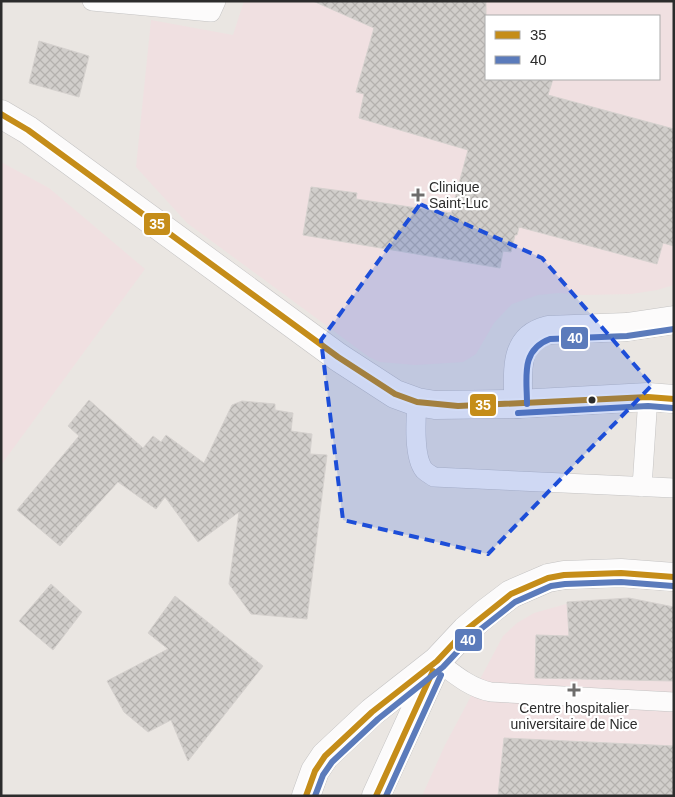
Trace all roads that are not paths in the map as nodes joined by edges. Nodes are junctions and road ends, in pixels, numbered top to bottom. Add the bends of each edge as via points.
1 (92, 1) edge
2 (216, 1) edge
3 (1, 114) edge
4 (674, 320) edge
5 (661, 398) edge
6 (417, 402) junction
7 (518, 404) junction
8 (642, 487) junction
9 (674, 488) edge
10 (674, 577) edge
11 (437, 661) junction
12 (674, 702) edge
13 (306, 796) edge
14 (376, 796) edge

1 - 2 lane via 211,12
3 - 6 main road via 28,130 338,357 395,394
4 - 7 main road via 627,328 540,332 527,342 520,354
5 - 7 main road
5 - 8 lane
6 - 7 main road via 458,406
6 - 8 lane via 415,431 418,451 423,469 434,477
8 - 9 lane
10 - 11 main road via 581,573 548,578 511,594 486,612
11 - 12 lane via 468,684 486,691
11 - 13 main road via 372,712 325,756 315,771
11 - 14 main road

